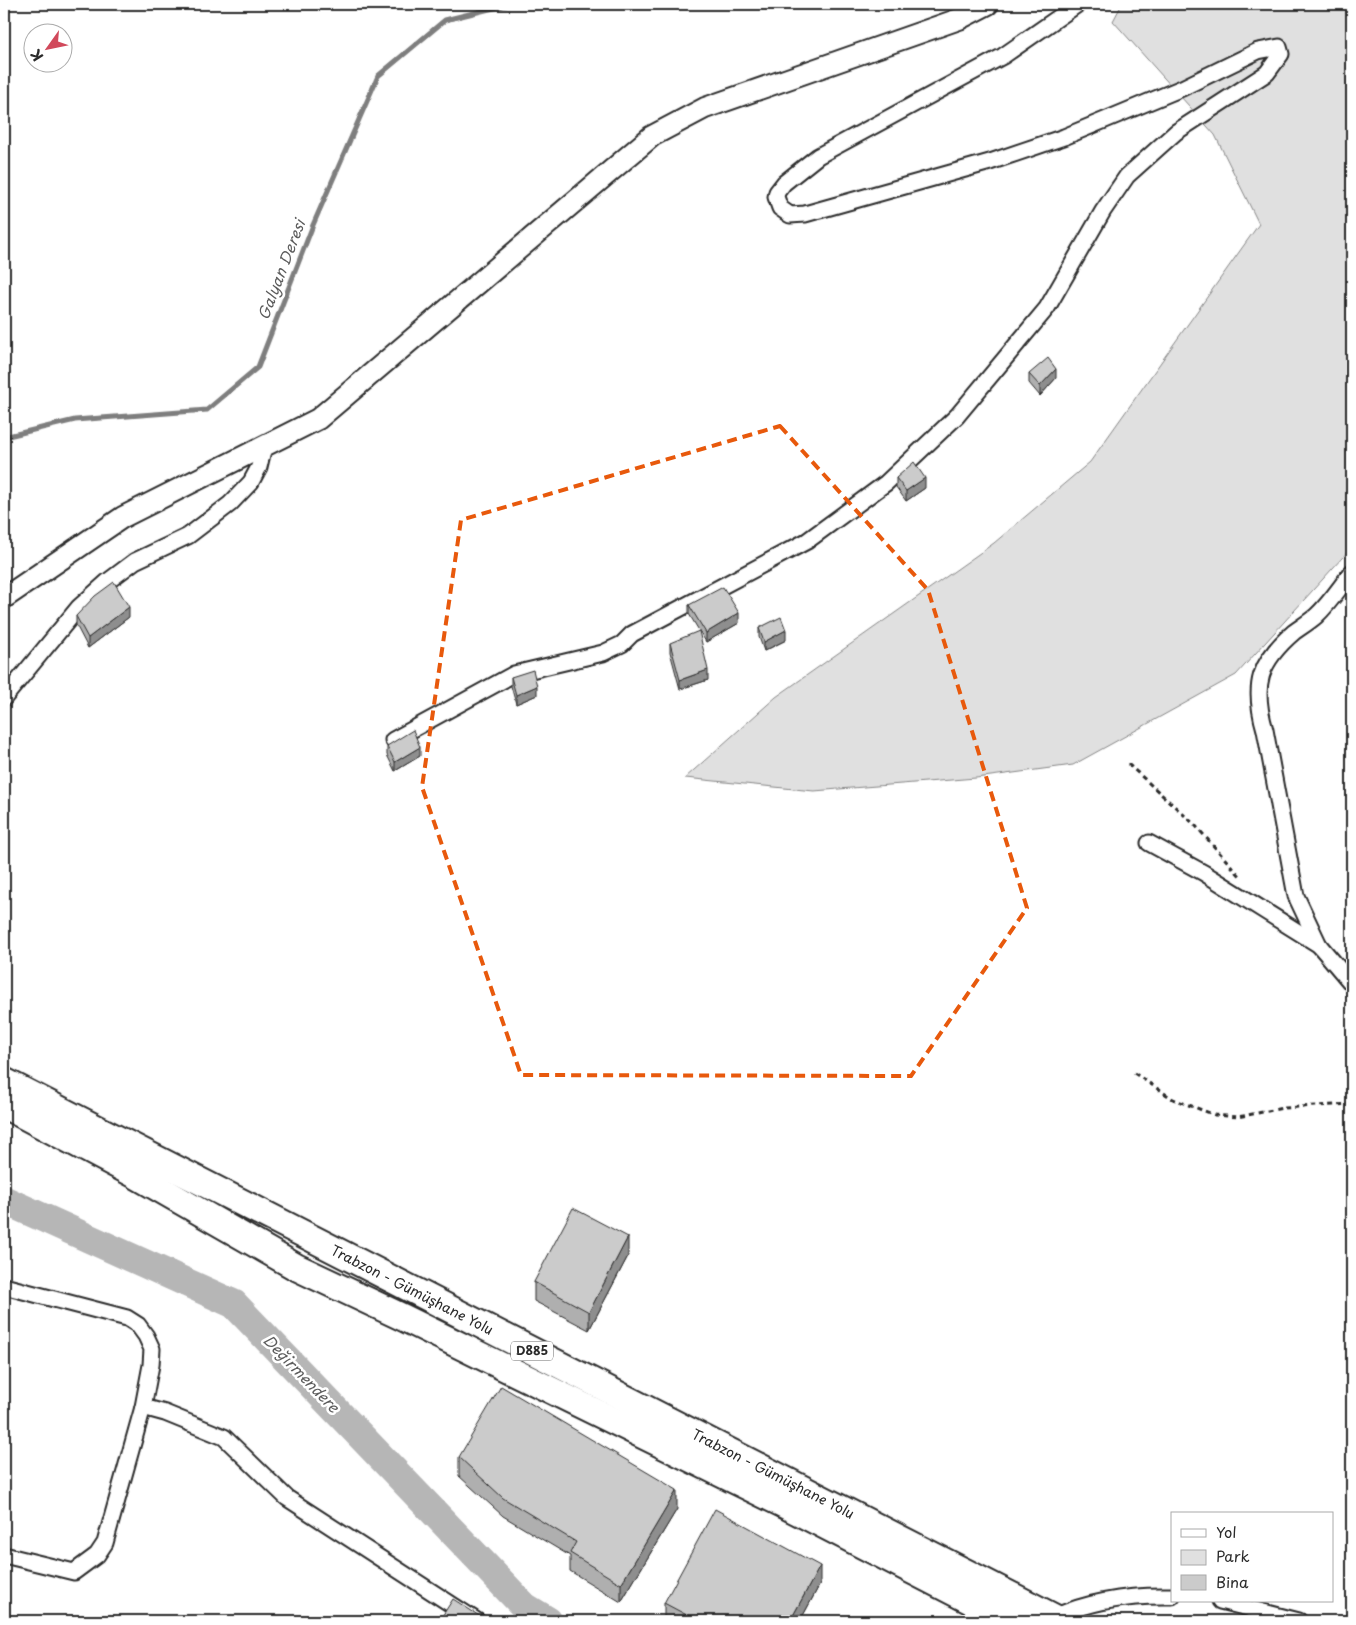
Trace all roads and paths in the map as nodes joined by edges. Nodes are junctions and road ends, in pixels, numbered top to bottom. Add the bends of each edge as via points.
1 (988, 4) edge
2 (1078, 4) edge
3 (264, 446) junction
4 (1352, 572) edge
5 (4, 598) edge
6 (4, 698) edge
7 (393, 740) edge
8 (1128, 764) dead end
9 (1148, 843) dead end
10 (1247, 883) dead end
11 (1319, 945) junction
12 (1352, 984) edge
13 (1134, 1073) dead end
14 (4, 1081) edge
15 (1352, 1104) edge
16 (4, 1105) edge
17 (4, 1286) edge
18 (143, 1407) junction
19 (4, 1555) edge
20 (1171, 1596) edge
21 (1224, 1602) edge
22 (1057, 1619) edge
23 (477, 1621) edge
24 (1010, 1621) edge
25 (1298, 1621) edge

1 - 3 street via 959,19 705,108 652,136 318,418
2 - 7 street via 1004,56 818,156 777,192 780,208 790,215 805,214 990,162 1064,137 1182,88 1258,51 1279,47 1281,54 1267,73 1176,132 1127,176 1047,308 957,416 858,506 776,558 632,634 616,648 514,674
3 - 5 street via 123,517
3 - 6 street via 260,466 251,482 230,504 188,536 135,561 107,582 79,607
4 - 11 street via 1329,603 1265,662 1258,684 1258,706 1296,896
8 - 10 path via 1194,824
9 - 11 street via 1204,873
11 - 12 street
13 - 15 path via 1173,1099 1215,1115 1238,1117 1283,1108
14 - 22 highway, Trabzon - Gümüşhane Yolu / D885
16 - 24 highway, Trabzon - Gümüşhane Yolu / D885 via 134,1174 296,1267 775,1499
17 - 18 street via 127,1318 138,1325 152,1349
18 - 19 street via 105,1543 97,1555 74,1572
18 - 23 street via 224,1437 287,1498
20 - 22 street via 1117,1598 1073,1608
21 - 25 street

